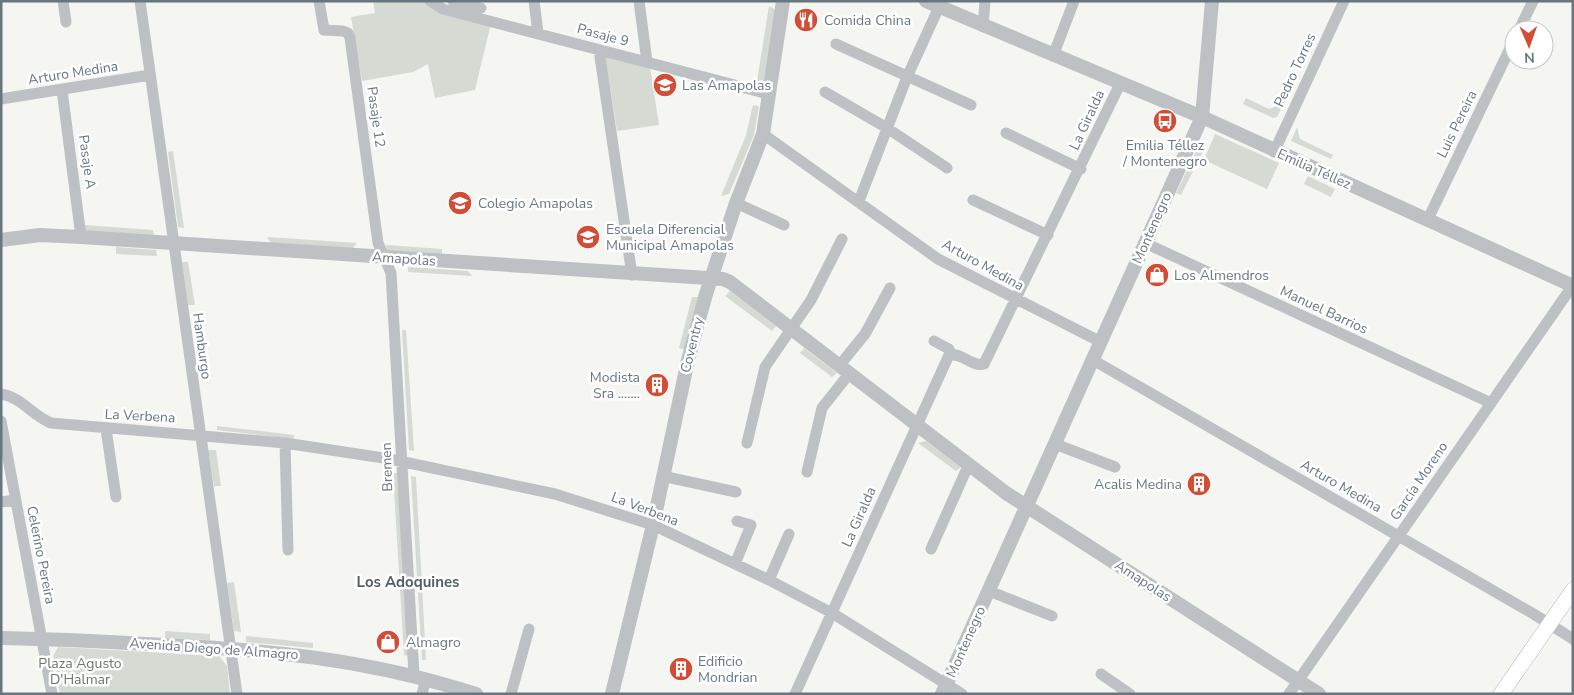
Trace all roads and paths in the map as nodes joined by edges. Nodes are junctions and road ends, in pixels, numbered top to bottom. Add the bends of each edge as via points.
1 (63, 1) edge
2 (140, 1) edge
3 (319, 1) edge
4 (430, 1) edge
5 (453, 1) edge
6 (534, 1) edge
7 (639, 1) edge
8 (783, 1) edge
9 (985, 1) edge
10 (1074, 1) edge
11 (1212, 1) edge
12 (1344, 1) edge
13 (1532, 1) edge
14 (932, 4) edge
15 (481, 8) dead end
16 (1523, 20) edge
17 (66, 22) dead end
18 (983, 27) junction
19 (538, 33) junction
20 (836, 44) dead end
21 (599, 50) junction
22 (1054, 56) junction
23 (1504, 61) edge
24 (647, 62) junction
25 (150, 75) junction
26 (907, 77) junction
27 (1120, 84) junction
28 (62, 90) junction
29 (825, 92) dead end
30 (769, 94) junction
31 (1, 99) edge
32 (971, 105) dead end
33 (1202, 117) junction
34 (887, 128) junction
35 (1006, 133) dead end
36 (763, 134) junction
37 (1274, 152) junction
38 (947, 168) dead end
39 (1081, 169) junction
40 (973, 200) dead end
41 (859, 201) junction
42 (736, 203) junction
43 (1427, 221) junction
44 (784, 225) dead end
45 (1048, 235) junction
46 (81, 238) junction
47 (842, 239) dead end
48 (1, 240) edge
49 (173, 244) junction
50 (1145, 244) junction
51 (384, 258) junction
52 (632, 275) junction
53 (710, 277) junction
54 (1573, 286) edge
55 (890, 288) dead end
56 (1016, 300) junction
57 (790, 328) junction
58 (934, 341) dead end
59 (1101, 342) junction
60 (951, 354) junction
61 (1093, 360) junction
62 (844, 370) junction
63 (1, 394) edge
64 (1491, 403) junction
65 (1, 421) edge
66 (917, 426) junction
67 (106, 429) junction
68 (200, 435) junction
69 (285, 443) junction
70 (747, 443) dead end
71 (1055, 444) junction
72 (402, 461) junction
73 (968, 466) junction
74 (1115, 467) dead end
75 (807, 472) dead end
76 (662, 476) junction
77 (736, 492) dead end
78 (116, 497) dead end
79 (15, 500) junction
80 (1, 502) edge
81 (1026, 507) junction
82 (737, 521) dead end
83 (653, 525) junction
84 (789, 534) dead end
85 (1400, 537) junction
86 (931, 549) dead end
87 (288, 550) dead end
88 (735, 564) junction
89 (769, 580) junction
90 (989, 590) junction
91 (1573, 590) edge
92 (832, 613) junction
93 (1052, 616) dead end
94 (1549, 623) junction
95 (528, 630) dead end
96 (1, 638) edge
97 (42, 639) junction
98 (1573, 639) edge
99 (231, 648) junction
100 (1101, 674) dead end
101 (420, 676) junction
102 (1299, 680) junction
103 (945, 689) edge
104 (52, 694) edge
105 (238, 694) edge
106 (422, 694) edge
107 (476, 694) edge
108 (511, 694) edge
109 (612, 694) edge
110 (795, 694) edge
111 (962, 694) edge
112 (1130, 694) edge
113 (1289, 694) edge
114 (1319, 694) edge
115 (1501, 694) edge

1 - 17 street
2 - 25 street, Hamburgo
3 - 51 street, Pasaje 12 via 324,30 343,30 350,38 378,243
4 - 19 street, Pasaje 9 via 443,9
5 - 15 street
6 - 19 street
7 - 24 street
8 - 30 street, Coventry
9 - 18 street
10 - 22 street
11 - 33 street, Montenegro
12 - 37 street, Pedro Torres
13 - 16 street
14 - 18 street, Emilia Téllez
14 - 26 street
18 - 22 street, Emilia Téllez
19 - 21 street, Pasaje 9
20 - 26 street
21 - 24 street, Pasaje 9
21 - 52 street
22 - 27 street, Emilia Téllez
23 - 43 street, Luis Pereira
24 - 30 street, Pasaje 9
25 - 28 street, Arturo Medina
25 - 49 street, Hamburgo
26 - 32 street
26 - 34 street
27 - 33 street, Emilia Téllez
27 - 39 street, La Giralda
28 - 31 street, Arturo Medina
28 - 46 street, Pasaje A
29 - 34 street
30 - 36 street, Coventry
33 - 37 street, Emilia Téllez
33 - 50 street, Montenegro
34 - 38 street
34 - 41 street
35 - 39 street, La Giralda
36 - 41 street, Arturo Medina
36 - 42 street, Coventry
37 - 43 street, Emilia Téllez
39 - 45 street, La Giralda
40 - 45 street
41 - 56 street, Arturo Medina via 938,259
42 - 44 street
42 - 53 street, Coventry
43 - 54 street, Emilia Téllez
45 - 56 street, La Giralda
46 - 48 street, Amapolas via 40,235
46 - 49 street, Amapolas
47 - 57 street via 811,300
49 - 51 street, Amapolas
49 - 68 street, Hamburgo
50 - 59 street, Montenegro
50 - 64 street, Manuel Barrios
51 - 52 street, Amapolas
51 - 72 street, Bremen via 391,273
52 - 53 street, Amapolas
53 - 57 street, Amapolas via 730,282
53 - 76 street, Coventry
54 - 64 street, García Moreno
55 - 62 street
56 - 59 street, Arturo Medina
56 - 60 street, La Giralda via 984,364
57 - 62 street, Amapolas
57 - 70 street via 764,367
58 - 60 street, La Giralda via 949,349
59 - 61 street, Montenegro
60 - 66 street, La Giralda
61 - 71 street, Montenegro
61 - 85 street, Arturo Medina
62 - 66 street, Amapolas
62 - 75 street via 822,408
63 - 67 street, La Verbena via 14,398 39,418 52,423
64 - 85 street, García Moreno
65 - 79 street, Celerino Pereira
66 - 73 street, Amapolas
66 - 92 street, La Giralda
67 - 68 street, La Verbena
67 - 78 street
68 - 69 street, La Verbena
68 - 99 street, Hamburgo
69 - 72 street, La Verbena
69 - 87 street
71 - 74 street
71 - 81 street, Montenegro
72 - 83 street, La Verbena via 555,494
72 - 101 street, Bremen
73 - 81 street, Amapolas
73 - 86 street
76 - 77 street
76 - 83 street, Coventry
79 - 80 street
79 - 97 street, Celerino Pereira
81 - 90 street, Montenegro
81 - 102 street, Amapolas
82 - 88 street via 750,525
83 - 88 street, La Verbena
83 - 109 street, Coventry
84 - 89 street
85 - 94 street, Arturo Medina
85 - 102 street, García Moreno
88 - 89 street, La Verbena
89 - 92 street, La Verbena
90 - 93 street, Montenegro
90 - 103 street, Montenegro
91 - 94 main road
92 - 103 street, La Verbena
92 - 110 street, La Giralda
94 - 98 street, Arturo Medina
94 - 115 main road
95 - 108 street
96 - 97 street, Avenida Diego de Almagro
97 - 99 street, Avenida Diego de Almagro
97 - 104 street, Celerino Pereira
99 - 101 street, Avenida Diego de Almagro via 354,662
99 - 105 street, Hamburgo
100 - 112 street
101 - 106 street
101 - 107 street, Avenida Diego de Almagro
102 - 113 street, García Moreno
102 - 114 street, Amapolas
103 - 111 street, La Verbena

